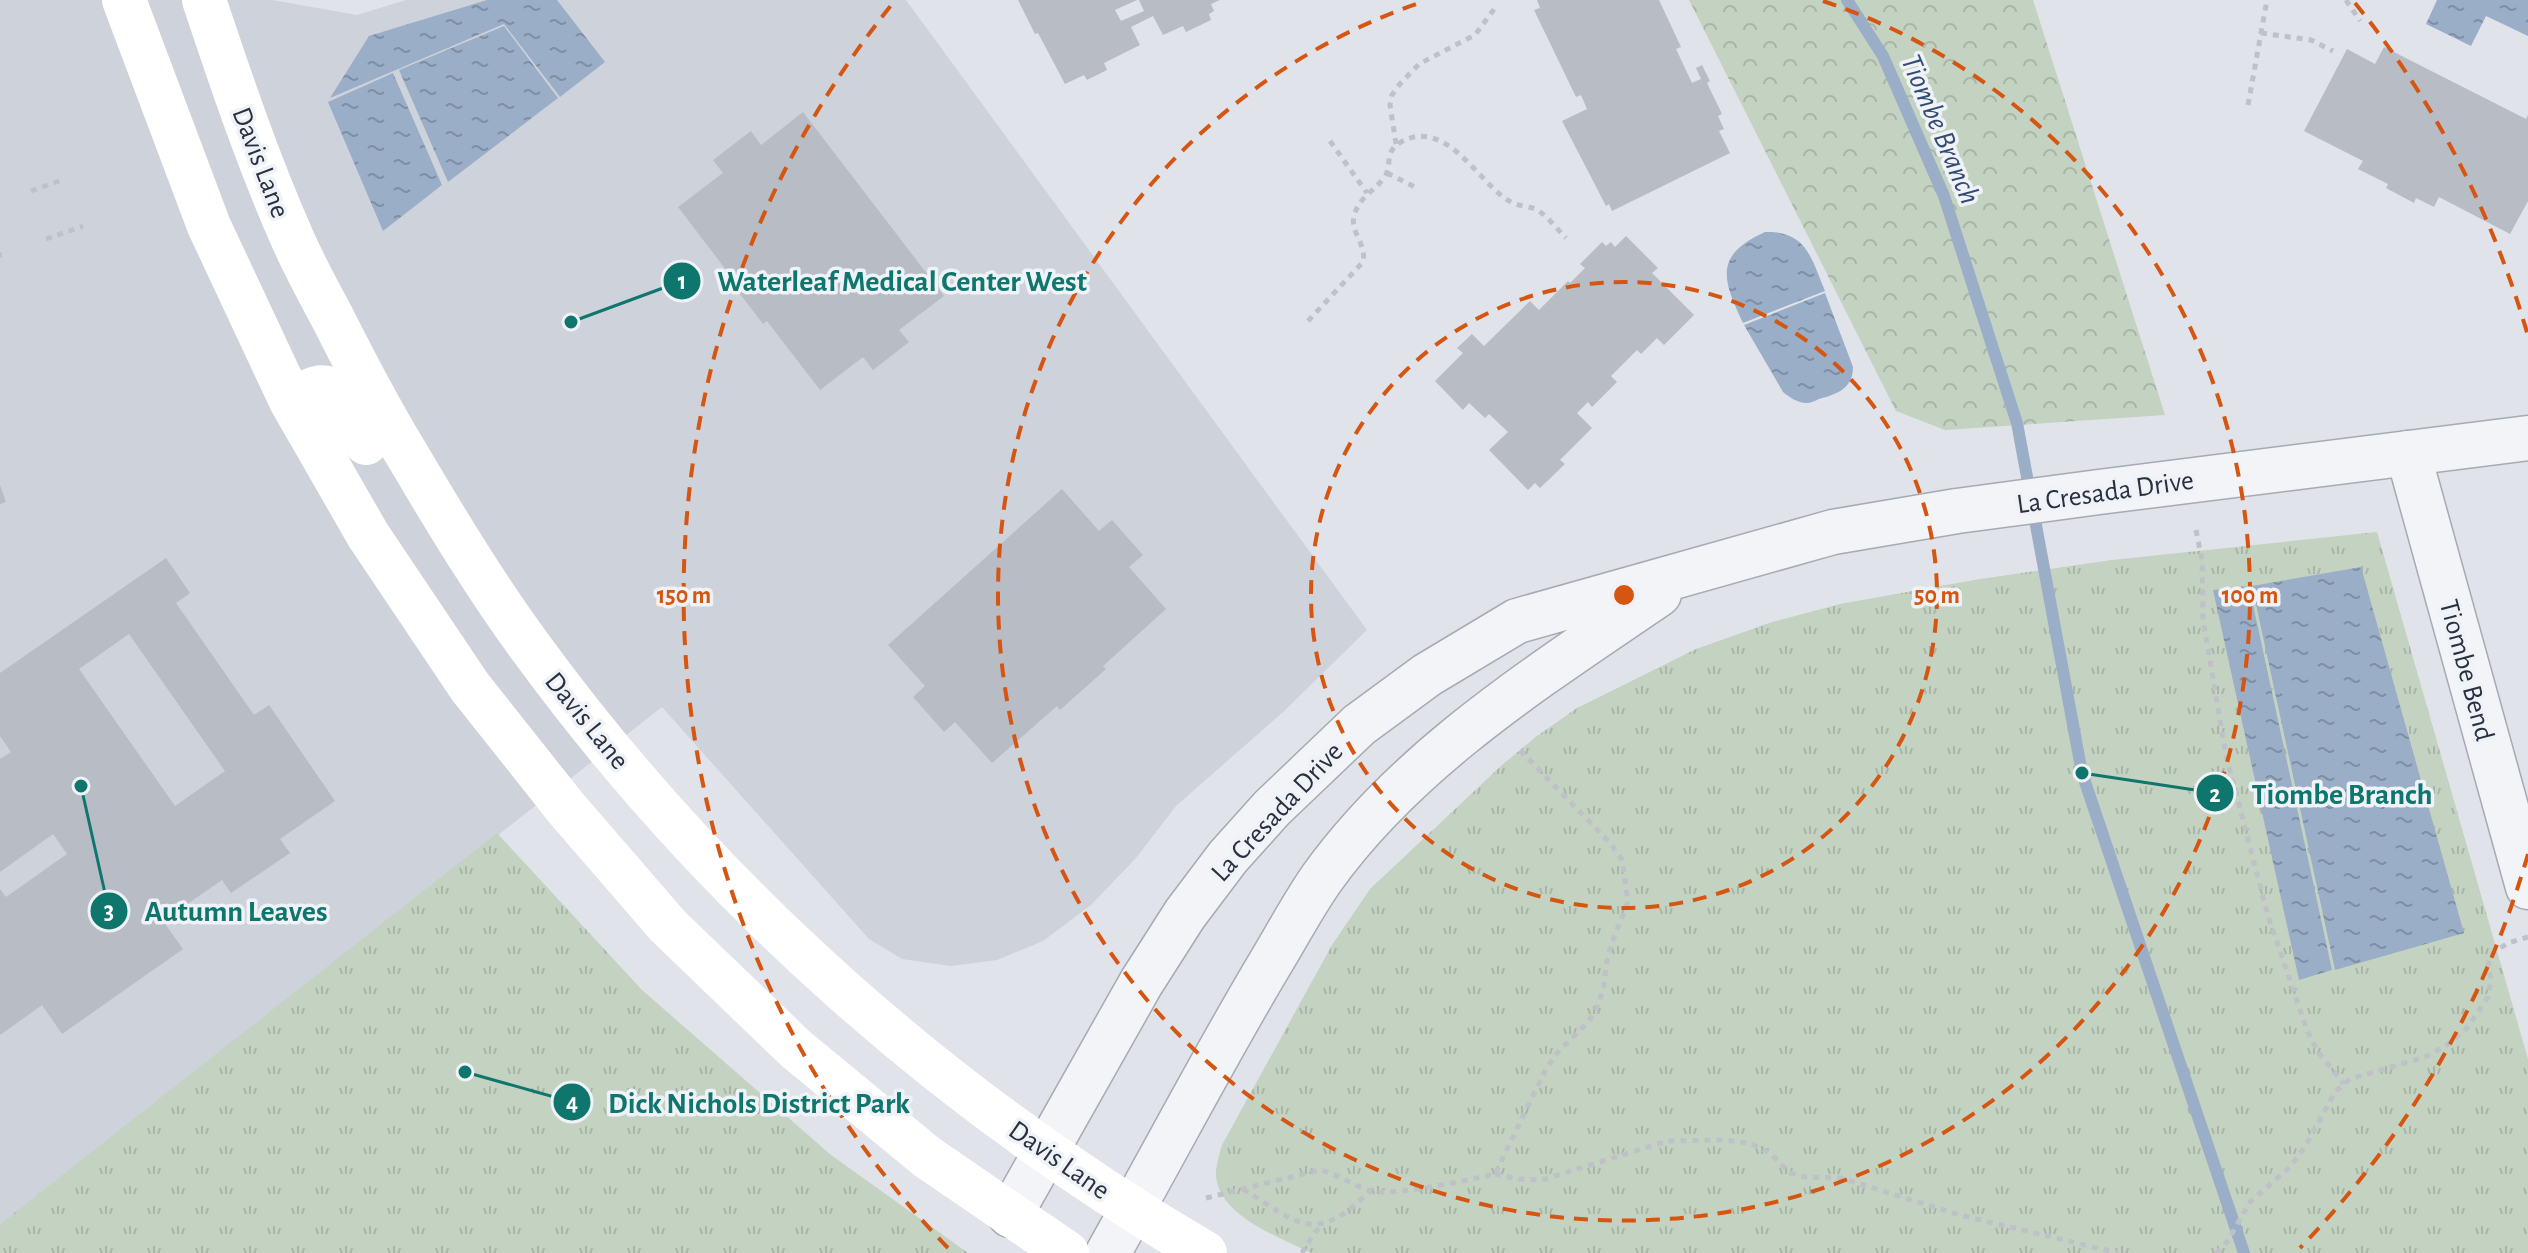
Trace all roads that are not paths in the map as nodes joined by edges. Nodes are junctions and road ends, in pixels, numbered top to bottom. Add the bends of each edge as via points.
1 (124, 0) edge
2 (204, 0) edge
3 (291, 401) junction
4 (2528, 438) edge
5 (2408, 453) junction
6 (1688, 574) junction
7 (534, 653) junction
8 (2528, 887) edge
9 (1047, 1150) junction
10 (1132, 1210) junction
11 (1010, 1215) junction
12 (1067, 1253) edge
13 (1108, 1253) edge
14 (1205, 1253) edge

1 - 3 main road via 209,226
2 - 7 main road, Davis Lane via 250,139 294,244 374,400
3 - 7 main road via 319,386 336,392 438,560
3 - 11 main road via 368,535 470,687 668,926 796,1049 927,1157
4 - 5 street, La Cresada Drive
5 - 6 street, La Cresada Drive via 1957,511 1833,532
5 - 8 street, Tiombe Bend
6 - 9 street, La Cresada Drive via 1517,621 1427,675 1359,725 1272,808 1185,914
6 - 10 street, La Cresada Drive via 1497,707 1403,787 1358,834 1322,879 1225,1038
7 - 9 main road, Davis Lane via 635,779 731,885 956,1087
9 - 10 main road, Davis Lane
9 - 11 street, La Cresada Drive
10 - 13 street, La Cresada Drive
10 - 14 main road, Davis Lane
11 - 12 main road

